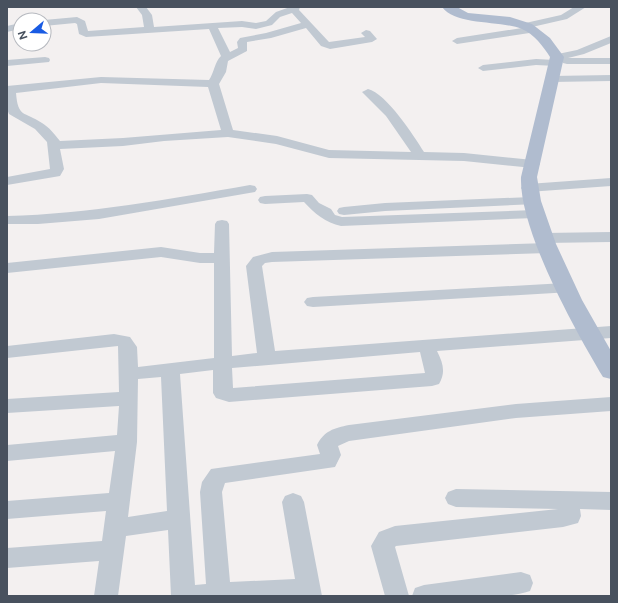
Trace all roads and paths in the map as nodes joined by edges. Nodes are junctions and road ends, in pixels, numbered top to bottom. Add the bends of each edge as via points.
1 (141, 7) edge
2 (448, 7) edge
3 (581, 7) edge
4 (295, 8) edge
5 (52, 22) edge
6 (308, 24) junction
7 (212, 26) junction
8 (528, 28) junction
9 (149, 29) junction
10 (366, 33) dead end
11 (611, 39) edge
12 (457, 41) dead end
13 (227, 57) junction
14 (611, 61) edge
15 (7, 63) edge
16 (555, 65) junction
17 (483, 68) dead end
18 (611, 78) edge
19 (213, 84) junction
20 (46, 86) junction
21 (8, 89) edge
22 (368, 92) dead end
23 (11, 115) edge
24 (228, 133) junction
25 (53, 143) junction
26 (420, 156) junction
27 (533, 164) junction
28 (7, 181) edge
29 (611, 182) edge
30 (250, 189) dead end
31 (266, 200) dead end
32 (532, 201) junction
33 (222, 224) dead end
34 (8, 225) edge
35 (611, 237) edge
36 (546, 243) junction
37 (222, 258) junction
38 (7, 268) edge
39 (566, 288) junction
40 (313, 302) dead end
41 (611, 332) edge
42 (590, 333) junction
43 (426, 346) junction
44 (7, 352) edge
45 (267, 358) junction
46 (222, 363) junction
47 (170, 369) junction
48 (611, 371) edge
49 (129, 374) junction
50 (129, 398) junction
51 (611, 404) edge
52 (7, 406) edge
53 (127, 442) junction
54 (7, 453) edge
55 (456, 498) dead end
56 (568, 500) junction
57 (119, 501) junction
58 (611, 501) edge
59 (293, 502) dead end
60 (7, 510) edge
61 (179, 518) junction
62 (114, 539) junction
63 (7, 558) edge
64 (521, 584) dead end
65 (309, 592) edge
66 (278, 594) edge
67 (208, 595) edge
68 (106, 596) edge
69 (184, 596) edge
70 (397, 596) edge
71 (424, 596) edge

1 - 9 street via 147,15
2 - 8 main road via 465,16 506,20
3 - 8 street via 564,16
4 - 6 street
4 - 7 street via 272,16 269,23 265,24
5 - 9 street via 76,20 82,23 83,32 86,34
6 - 10 street via 325,44 330,46 372,39
6 - 13 street via 244,40 243,49
7 - 9 street
7 - 13 street
8 - 12 street
8 - 16 main road via 546,41
11 - 16 street
13 - 19 street via 223,60
14 - 16 street
15 - 20 street via 45,57
16 - 17 street via 536,62
16 - 18 street
16 - 27 main road
19 - 20 street via 101,80
19 - 24 street
20 - 21 street
21 - 23 street
22 - 26 street via 385,106
23 - 25 street via 39,126
24 - 25 street via 123,142 57,145
24 - 26 street via 277,140 329,154
25 - 28 street via 57,169 55,173
26 - 27 street via 477,158
27 - 32 main road
29 - 32 street
30 - 34 street via 126,211
31 - 32 street via 307,198 330,218 341,222
32 - 36 main road
33 - 37 street
35 - 36 street
36 - 39 main road
36 - 45 street via 272,257 259,260 254,266
37 - 38 street via 200,258 161,252
37 - 46 street
39 - 40 street
39 - 42 main road
41 - 42 street
42 - 43 street
42 - 48 main road
43 - 45 street
43 - 46 street via 434,367 432,379 229,395 223,392
44 - 49 street via 124,341 128,347
45 - 46 street
46 - 47 street
47 - 49 street
47 - 61 street
49 - 50 street
50 - 52 street
50 - 53 street
51 - 67 street via 502,412 337,435 330,439 327,445 331,455 328,461 219,475 213,482 211,492
53 - 54 street
53 - 57 street
55 - 56 street
56 - 58 street
56 - 70 street via 570,516 563,518 395,536 387,539 383,546
57 - 60 street
57 - 62 street
59 - 65 street
61 - 62 street
61 - 69 street
62 - 63 street
62 - 68 street
64 - 71 street
65 - 66 street
66 - 67 street

